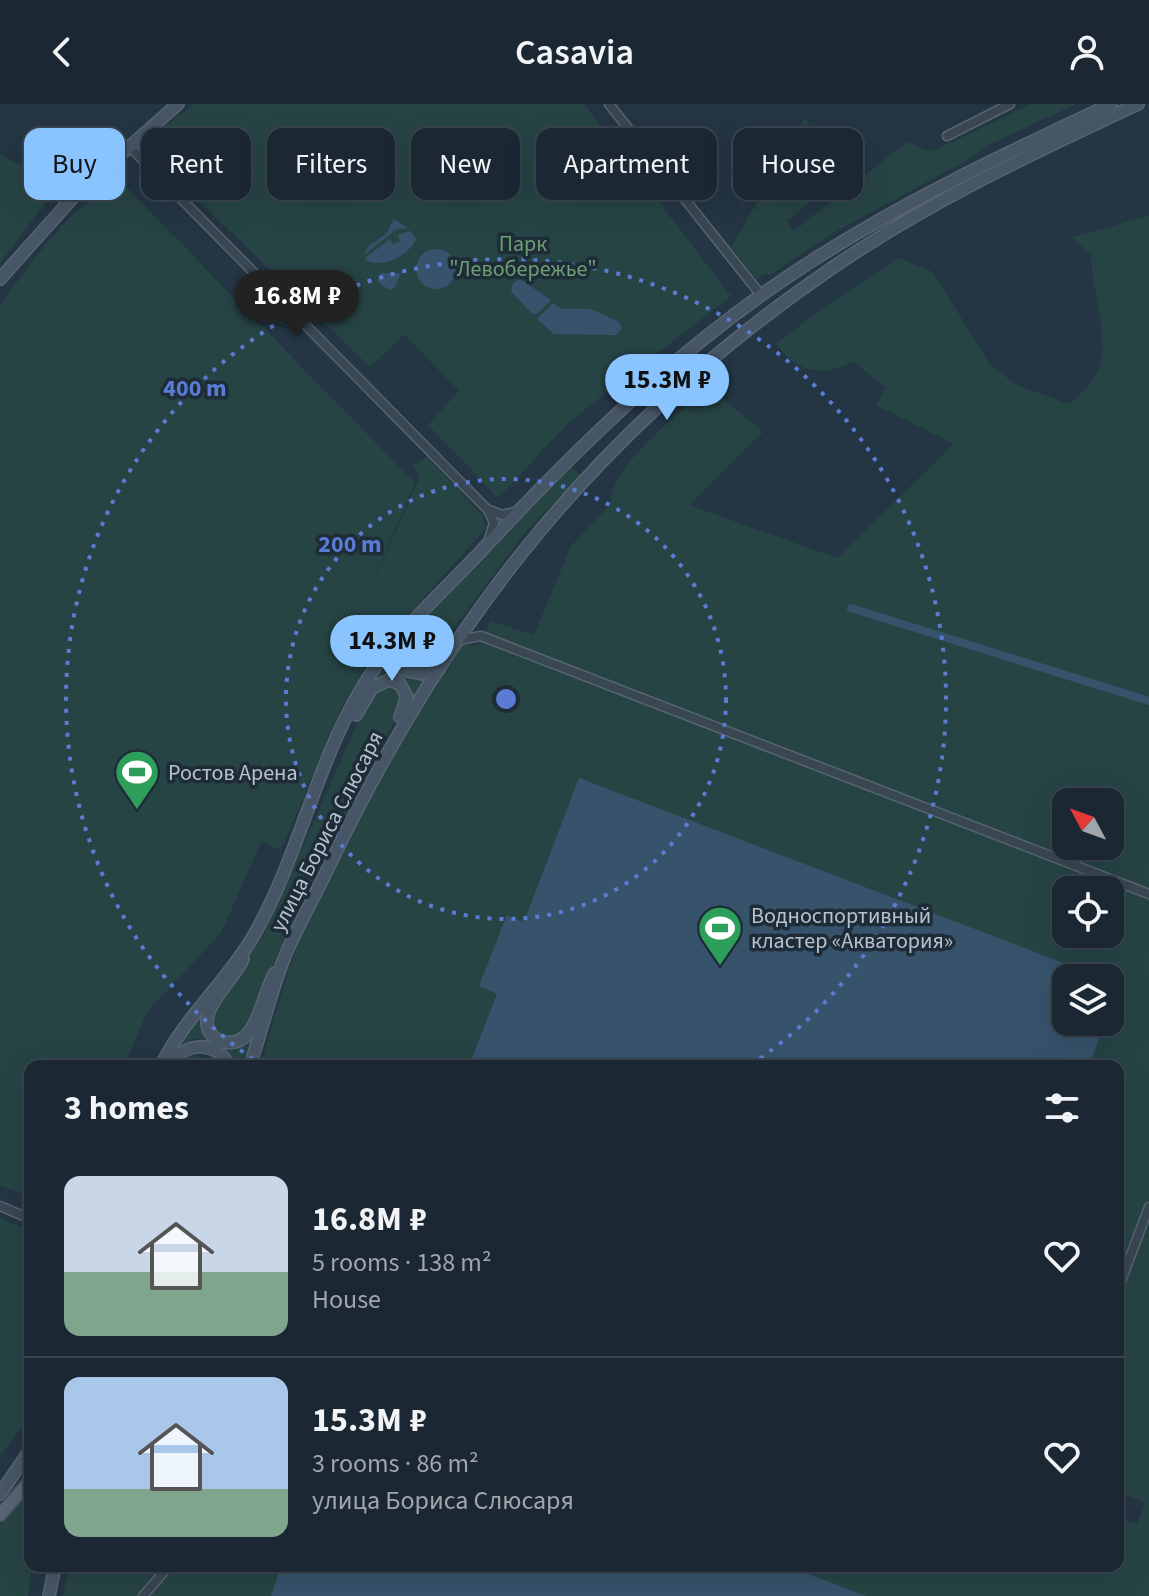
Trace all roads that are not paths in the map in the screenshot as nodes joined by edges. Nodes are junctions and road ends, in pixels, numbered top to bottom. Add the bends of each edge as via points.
1 (178, 104) edge
2 (609, 104) edge
3 (1010, 104) edge
4 (1111, 104) edge
5 (1138, 104) edge
6 (947, 136) dead end
7 (128, 145) junction
8 (0, 279) edge
9 (761, 295) junction
10 (488, 510) junction
11 (519, 510) junction
12 (482, 550) junction
13 (432, 603) junction
14 (477, 611) junction
15 (481, 636) junction
16 (458, 637) junction
17 (334, 744) junction
18 (386, 753) junction
19 (1149, 894) edge
20 (255, 933) junction
21 (286, 955) junction
22 (164, 1060) edge
23 (174, 1060) edge
24 (225, 1060) edge
25 (252, 1060) edge
26 (0, 1206) edge
27 (1149, 1207) edge
28 (24, 1216) edge
29 (1124, 1273) edge
30 (24, 1459) edge
31 (24, 1488) edge
32 (0, 1494) edge
33 (0, 1515) edge
34 (54, 1572) edge
35 (163, 1572) edge
36 (49, 1596) edge
37 (143, 1596) edge

1 - 7 main road
2 - 9 street
3 - 6 street
4 - 9 main road, улица Бориса Слюсаря via 918,197
5 - 14 main road, улица Бориса Слюсаря via 931,206 833,267 728,345 586,477
7 - 8 main road
7 - 10 street
9 - 11 main road, улица Бориса Слюсаря via 616,414
10 - 11 street via 502,515
10 - 12 street via 493,530
11 - 12 main road, улица Бориса Слюсаря
12 - 13 main road, улица Бориса Слюсаря
13 - 16 main road via 401,646 398,660 403,670 415,675 428,670
13 - 17 main road, улица Бориса Слюсаря via 373,671
14 - 15 street
14 - 16 main road, улица Бориса Слюсаря
15 - 16 street
15 - 19 street
16 - 18 main road, улица Бориса Слюсаря
17 - 18 main road via 344,740 372,688 389,680 400,684 407,697
17 - 20 main road, улица Бориса Слюсаря
18 - 21 main road, улица Бориса Слюсаря
20 - 21 main road via 240,968 207,1016 213,1037 238,1043 249,1035 267,985
20 - 22 main road, улица Бориса Слюсаря via 186,1022
21 - 25 main road, улица Бориса Слюсаря
23 - 24 main road via 197,1046 216,1050
26 - 28 street
27 - 29 street
30 - 32 main road
31 - 33 main road
34 - 36 main road
35 - 37 street

